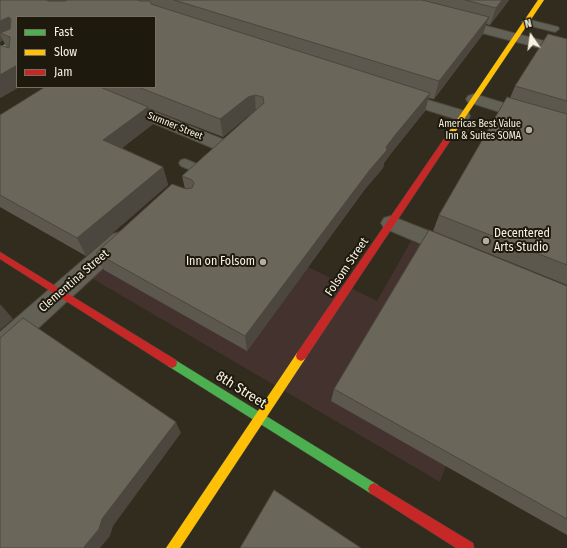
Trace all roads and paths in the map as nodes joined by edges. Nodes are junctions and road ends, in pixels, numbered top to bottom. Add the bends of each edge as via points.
1 (541, 0) edge
2 (441, 18) edge
3 (526, 22) junction
4 (555, 29) dead end
5 (515, 38) junction
6 (16, 41) edge
7 (0, 49) edge
8 (567, 51) edge
9 (81, 88) edge
10 (387, 92) edge
11 (474, 99) junction
12 (462, 116) junction
13 (567, 128) edge
14 (241, 134) edge
15 (226, 148) junction
16 (184, 184) edge
17 (391, 223) junction
18 (132, 230) edge
19 (0, 255) edge
20 (473, 258) edge
21 (60, 293) junction
22 (0, 347) edge
23 (260, 418) junction
24 (172, 548) edge
25 (468, 548) edge

1 - 3 main road, Folsom Street
2 - 5 street
3 - 4 lane
3 - 5 main road, Folsom Street
5 - 8 street
5 - 11 main road, Folsom Street
6 - 7 main road
9 - 15 street, Sumner Street
10 - 12 street
11 - 12 main road, Folsom Street
11 - 13 street
12 - 17 main road, Folsom Street
14 - 15 street
15 - 16 street via 192,166
17 - 20 street
17 - 23 main road, Folsom Street
18 - 21 street, Clementina Street
19 - 21 main road, 8th Street
21 - 22 street, Clementina Street
21 - 23 main road, 8th Street
23 - 24 main road, Folsom Street
23 - 25 main road, 8th Street

